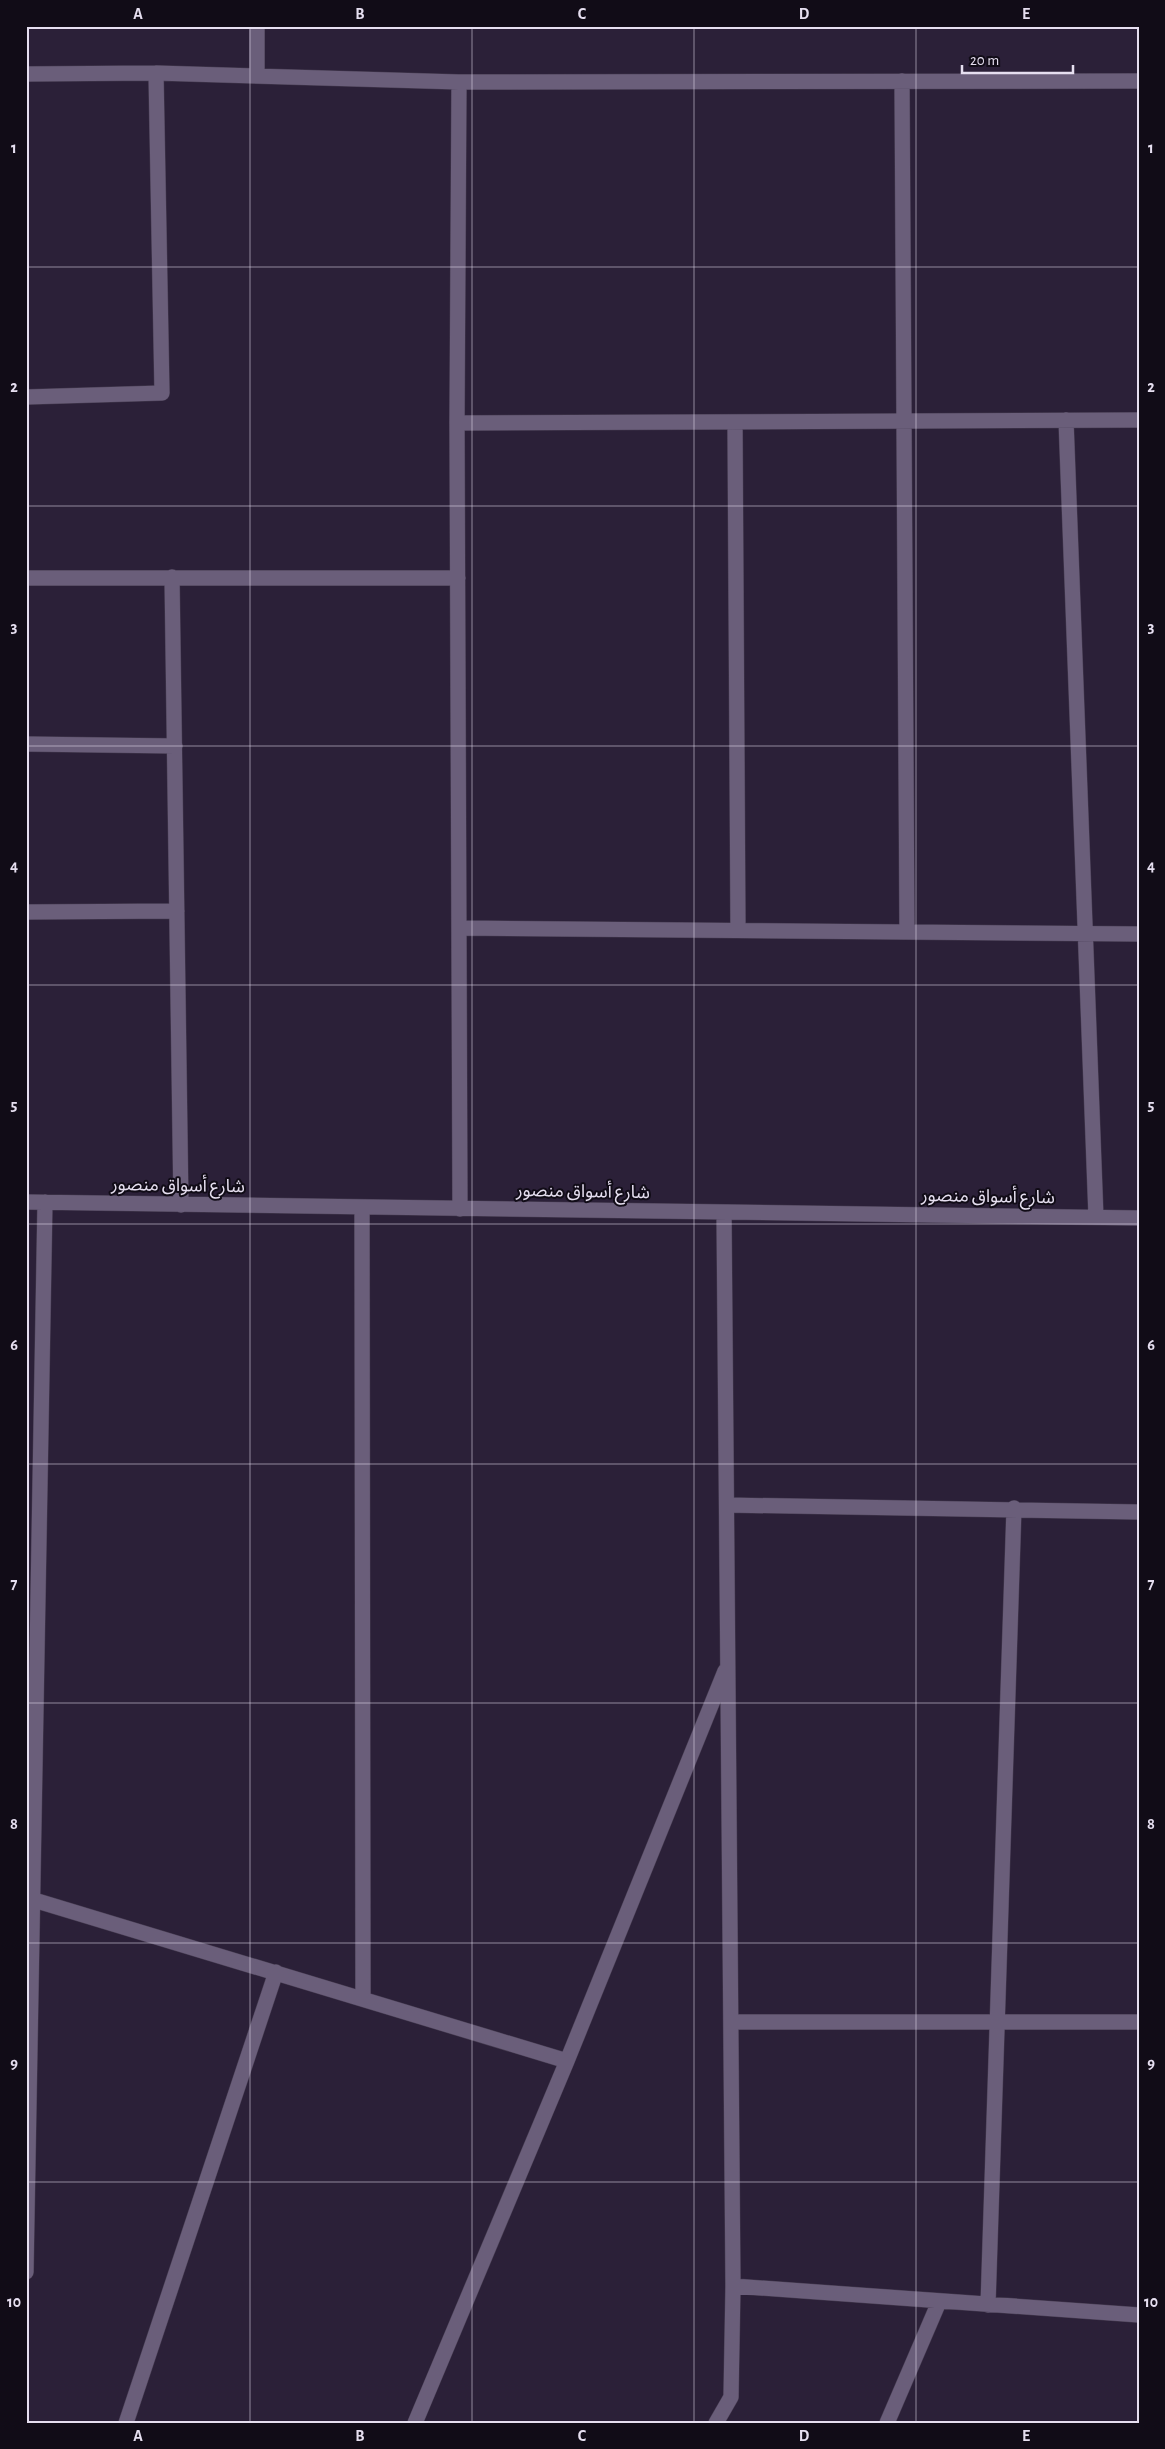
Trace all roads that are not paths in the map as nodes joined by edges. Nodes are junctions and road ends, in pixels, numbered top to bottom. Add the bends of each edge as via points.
1 (257, 26) edge
2 (156, 73) junction
3 (26, 74) edge
4 (257, 76) junction
5 (902, 81) junction
6 (459, 82) junction
7 (1139, 82) edge
8 (26, 397) edge
9 (1066, 420) junction
10 (1139, 420) edge
11 (903, 421) junction
12 (735, 422) junction
13 (458, 423) junction
14 (172, 577) junction
15 (26, 578) edge
16 (458, 578) junction
17 (26, 744) edge
18 (175, 746) junction
19 (177, 911) junction
20 (26, 912) edge
21 (460, 928) junction
22 (738, 930) junction
23 (907, 932) junction
24 (1086, 933) junction
25 (1139, 934) edge
26 (26, 1202) edge
27 (45, 1202) junction
28 (181, 1205) junction
29 (362, 1208) junction
30 (460, 1209) junction
31 (724, 1212) junction
32 (1096, 1217) junction
33 (1139, 1218) edge
34 (33, 1479) edge
35 (727, 1505) junction
36 (1014, 1508) junction
37 (1139, 1512) edge
38 (728, 1663) junction
39 (30, 1822) edge
40 (34, 1900) junction
41 (276, 1972) junction
42 (363, 1998) junction
43 (998, 2021) junction
44 (731, 2022) junction
45 (1139, 2022) edge
46 (567, 2060) junction
47 (26, 2272) edge
48 (733, 2286) junction
49 (939, 2302) junction
50 (988, 2305) junction
51 (1139, 2316) edge
52 (126, 2423) edge
53 (415, 2423) edge
54 (716, 2423) edge
55 (886, 2423) edge

1 - 4 street
2 - 3 street
2 - 4 street
2 - 8 street via 162,393
4 - 6 street
5 - 6 street
5 - 7 street
5 - 11 street
6 - 13 street
9 - 10 street
9 - 11 street
9 - 24 street
11 - 12 street
11 - 23 street
12 - 13 street
12 - 22 street
13 - 16 street
14 - 15 street
14 - 16 street
14 - 18 street
16 - 21 street
17 - 18 street
18 - 19 street
19 - 20 street
19 - 28 street
21 - 22 street
21 - 30 street
22 - 23 street
23 - 24 street
24 - 25 street
24 - 32 street
26 - 27 street, شارع أسواق منصور
27 - 28 street, شارع أسواق منصور
27 - 34 street
28 - 29 street, شارع أسواق منصور
29 - 30 street, شارع أسواق منصور
29 - 42 street
30 - 31 street, شارع أسواق منصور
31 - 32 street, شارع أسواق منصور
31 - 35 street
32 - 33 street, شارع أسواق منصور
34 - 39 street
35 - 36 street
35 - 38 street
36 - 37 street
36 - 43 street
38 - 44 street
38 - 46 street
39 - 40 street
40 - 41 street
40 - 47 street
41 - 42 street
41 - 52 street
42 - 46 street
43 - 44 street
43 - 45 street
43 - 50 street
44 - 48 street
46 - 53 street
48 - 49 street
48 - 54 street via 731,2397
49 - 50 street
49 - 55 street
50 - 51 street

